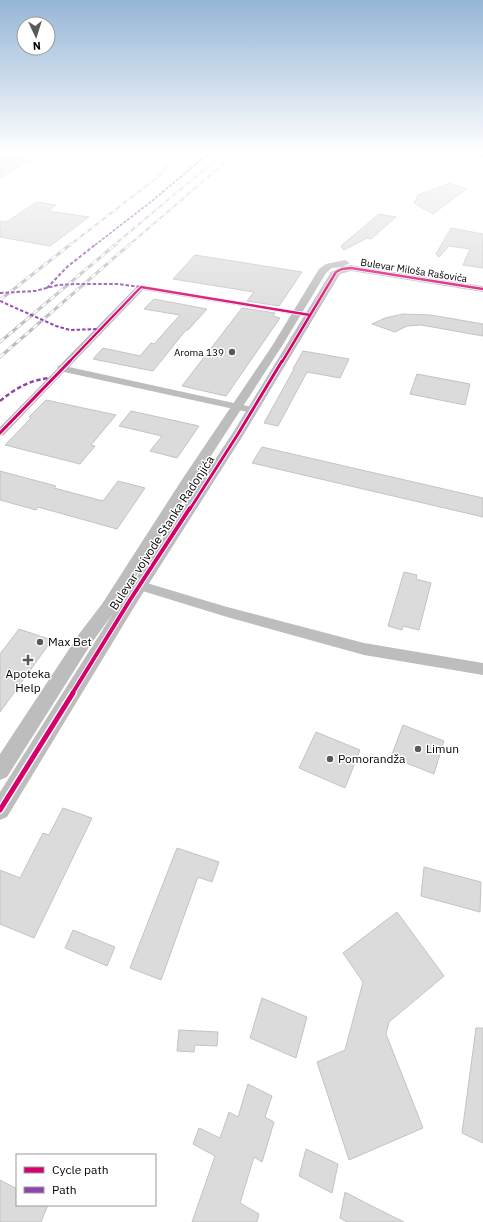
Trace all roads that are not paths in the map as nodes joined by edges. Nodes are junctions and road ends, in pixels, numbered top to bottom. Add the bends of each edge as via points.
1 (340, 266) junction
2 (483, 284) edge
3 (483, 289) edge
4 (297, 313) junction
5 (310, 315) junction
6 (61, 368) junction
7 (237, 407) junction
8 (252, 410) junction
9 (0, 433) edge
10 (140, 586) junction
11 (483, 669) edge
12 (0, 771) edge
13 (0, 810) edge

1 - 2 street, Bulevar Miloša Rašovića via 358,264
1 - 3 street, Bulevar Miloša Rašovića
1 - 4 street, Bulevar vojvode Stanka Radonjića via 329,266 322,271
1 - 5 street, Bulevar vojvode Stanka Radonjića
4 - 5 street
4 - 6 street via 141,287
4 - 7 street, Bulevar vojvode Stanka Radonjića
5 - 8 street, Bulevar vojvode Stanka Radonjića
6 - 7 street
6 - 9 street
7 - 8 street
7 - 12 street, Bulevar vojvode Stanka Radonjića
8 - 10 street, Bulevar vojvode Stanka Radonjića
10 - 11 street via 364,649
10 - 13 street, Bulevar vojvode Stanka Radonjića

